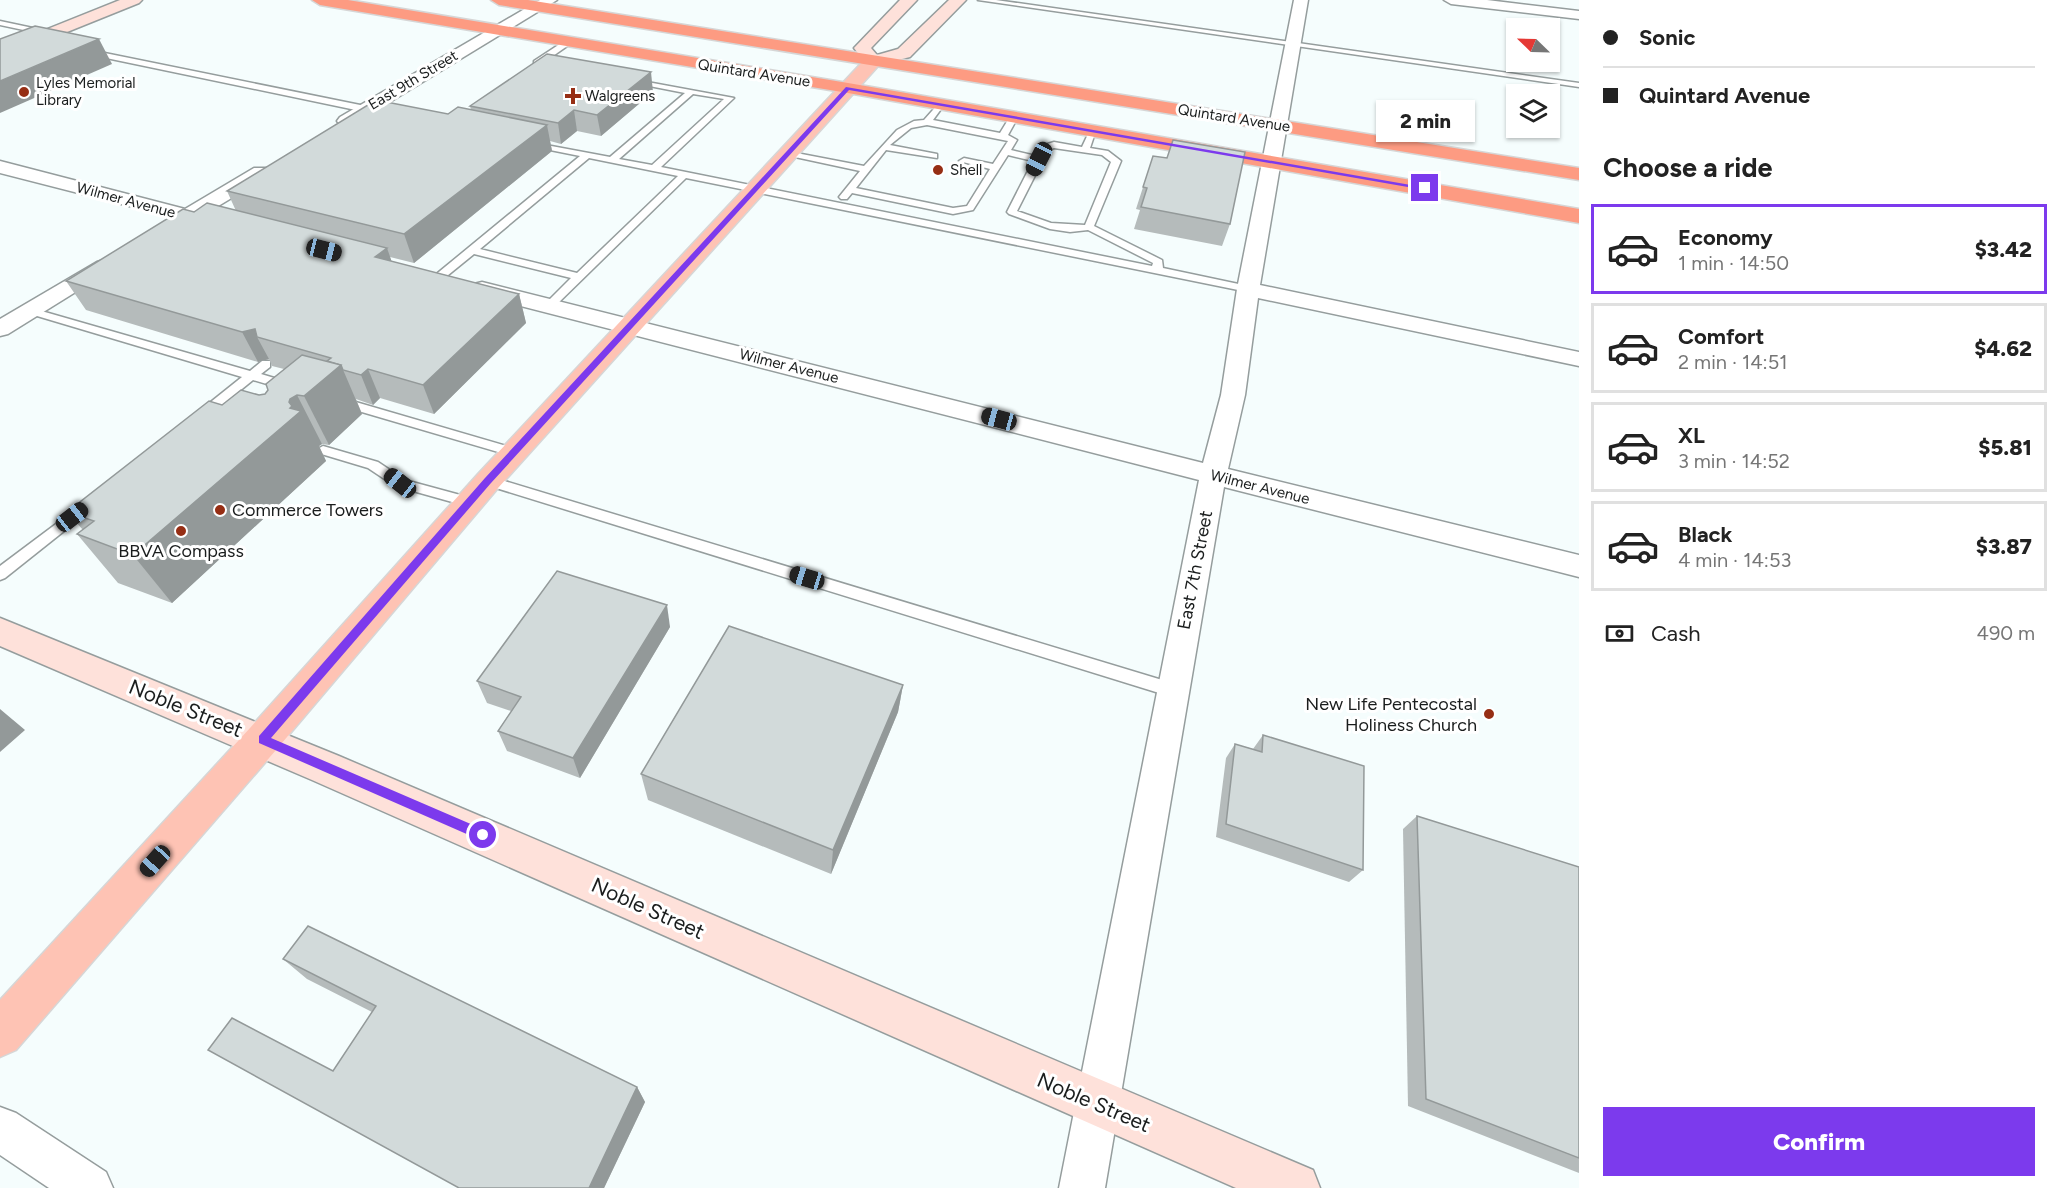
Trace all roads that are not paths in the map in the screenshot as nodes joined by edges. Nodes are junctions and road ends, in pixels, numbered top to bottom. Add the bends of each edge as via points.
1 (134, 0) edge
2 (320, 0) edge
3 (499, 0) edge
4 (909, 0) edge
5 (958, 0) edge
6 (981, 0) edge
7 (1301, 0) edge
8 (1452, 0) edge
9 (544, 3) edge
10 (1579, 15) edge
11 (0, 23) edge
12 (499, 30) junction
13 (44, 39) junction
14 (569, 42) junction
15 (1292, 43) junction
16 (80, 50) edge
17 (0, 54) edge
18 (873, 61) junction
19 (537, 63) junction
20 (548, 65) edge
21 (528, 70) edge
22 (625, 79) edge
23 (1579, 85) edge
24 (848, 88) junction
25 (692, 91) junction
26 (940, 105) junction
27 (365, 109) junction
28 (388, 114) edge
29 (1014, 117) junction
30 (927, 122) junction
31 (1278, 125) junction
32 (1093, 132) junction
33 (326, 133) edge
34 (1003, 136) junction
35 (522, 141) edge
36 (885, 147) junction
37 (1085, 150) junction
38 (1005, 152) junction
39 (786, 154) junction
40 (587, 155) junction
41 (934, 156) dead end
42 (1039, 159) junction
43 (612, 160) junction
44 (969, 160) dead end
45 (1272, 161) junction
46 (277, 162) edge
47 (0, 167) edge
48 (996, 167) junction
49 (654, 169) junction
50 (866, 169) junction
51 (1579, 174) edge
52 (684, 175) junction
53 (753, 189) junction
54 (849, 190) junction
55 (837, 206) junction
56 (188, 216) junction
57 (1579, 216) edge
58 (234, 227) edge
59 (1089, 227) junction
60 (159, 234) edge
61 (472, 250) junction
62 (119, 257) edge
63 (1157, 271) junction
64 (415, 273) edge
65 (579, 277) junction
66 (438, 278) junction
67 (1248, 289) junction
68 (549, 306) junction
69 (31, 311) junction
70 (629, 326) junction
71 (0, 329) edge
72 (1579, 359) edge
73 (266, 364) edge
74 (251, 376) junction
75 (297, 389) edge
76 (332, 399) edge
77 (219, 421) edge
78 (323, 450) dead end
79 (515, 453) junction
80 (1213, 475) junction
81 (479, 491) junction
82 (99, 496) edge
83 (1579, 566) edge
84 (0, 574) edge
85 (0, 631) edge
86 (1172, 690) junction
87 (263, 739) junction
88 (0, 1034) edge
89 (1097, 1104) junction
90 (0, 1129) edge
91 (90, 1188) edge
92 (1082, 1188) edge
93 (1295, 1188) edge

1 - 13 main road
2 - 12 highway, Quintard Avenue
3 - 9 highway, Quintard Avenue
4 - 18 main road via 862,48
5 - 18 main road via 904,53
6 - 15 lane
7 - 15 street, East 7th Street
8 - 10 street
9 - 12 street, East 9th Street
9 - 18 highway, Quintard Avenue
11 - 13 lane
12 - 14 highway, Quintard Avenue
12 - 27 street, East 9th Street
13 - 17 main road
14 - 19 lane
14 - 24 highway, Quintard Avenue
15 - 23 lane
15 - 31 street, East 7th Street
16 - 27 lane
18 - 24 main road
18 - 31 highway, Quintard Avenue
19 - 20 lane
19 - 21 lane
22 - 25 lane
24 - 26 highway, Quintard Avenue
24 - 39 main road
25 - 43 lane
25 - 49 lane via 730,98
26 - 29 highway, Quintard Avenue
26 - 30 lane
27 - 28 lane
27 - 33 street, East 9th Street
29 - 32 highway, Quintard Avenue
29 - 34 lane
30 - 34 lane
30 - 36 lane via 914,122 899,129
31 - 45 street, East 7th Street
31 - 51 highway, Quintard Avenue
32 - 37 lane
32 - 45 highway, Quintard Avenue
34 - 38 lane via 1013,140
35 - 40 lane
36 - 41 lane via 920,150
36 - 50 lane
37 - 42 lane via 1054,145 1044,148
37 - 59 lane via 1105,153 1116,161
38 - 42 lane
38 - 48 lane
39 - 50 lane
39 - 53 main road
40 - 43 lane
40 - 61 lane
42 - 59 lane via 1012,212 1076,231
43 - 49 lane
44 - 48 lane
45 - 57 highway, Quintard Avenue
45 - 67 street, East 7th Street
46 - 56 street
47 - 56 street, Wilmer Avenue
48 - 54 lane via 970,208 953,211
49 - 52 lane
50 - 54 lane
52 - 53 lane
52 - 65 lane
53 - 55 lane
53 - 70 main road
54 - 55 lane
55 - 63 lane
56 - 58 street, Wilmer Avenue
56 - 60 street
59 - 63 lane via 1158,262
61 - 65 lane
61 - 66 lane
62 - 69 street
63 - 67 lane
64 - 66 street, Wilmer Avenue
65 - 68 lane
66 - 68 street, Wilmer Avenue
67 - 72 street
67 - 80 street, East 7th Street via 1233,395
68 - 70 street, Wilmer Avenue
69 - 71 street
69 - 74 lane
70 - 79 main road
70 - 80 street, Wilmer Avenue
73 - 74 lane
74 - 75 lane
74 - 77 lane via 194,421
76 - 79 lane
78 - 81 lane via 373,465 400,483
79 - 81 main road
80 - 83 street, Wilmer Avenue
80 - 86 street, East 7th Street
81 - 86 lane
81 - 87 main road
82 - 84 lane
85 - 87 main road, Noble Street
86 - 89 street, East 7th Street
87 - 88 main road
87 - 89 main road, Noble Street
89 - 92 street, East 7th Street
89 - 93 main road, Noble Street
90 - 91 street

